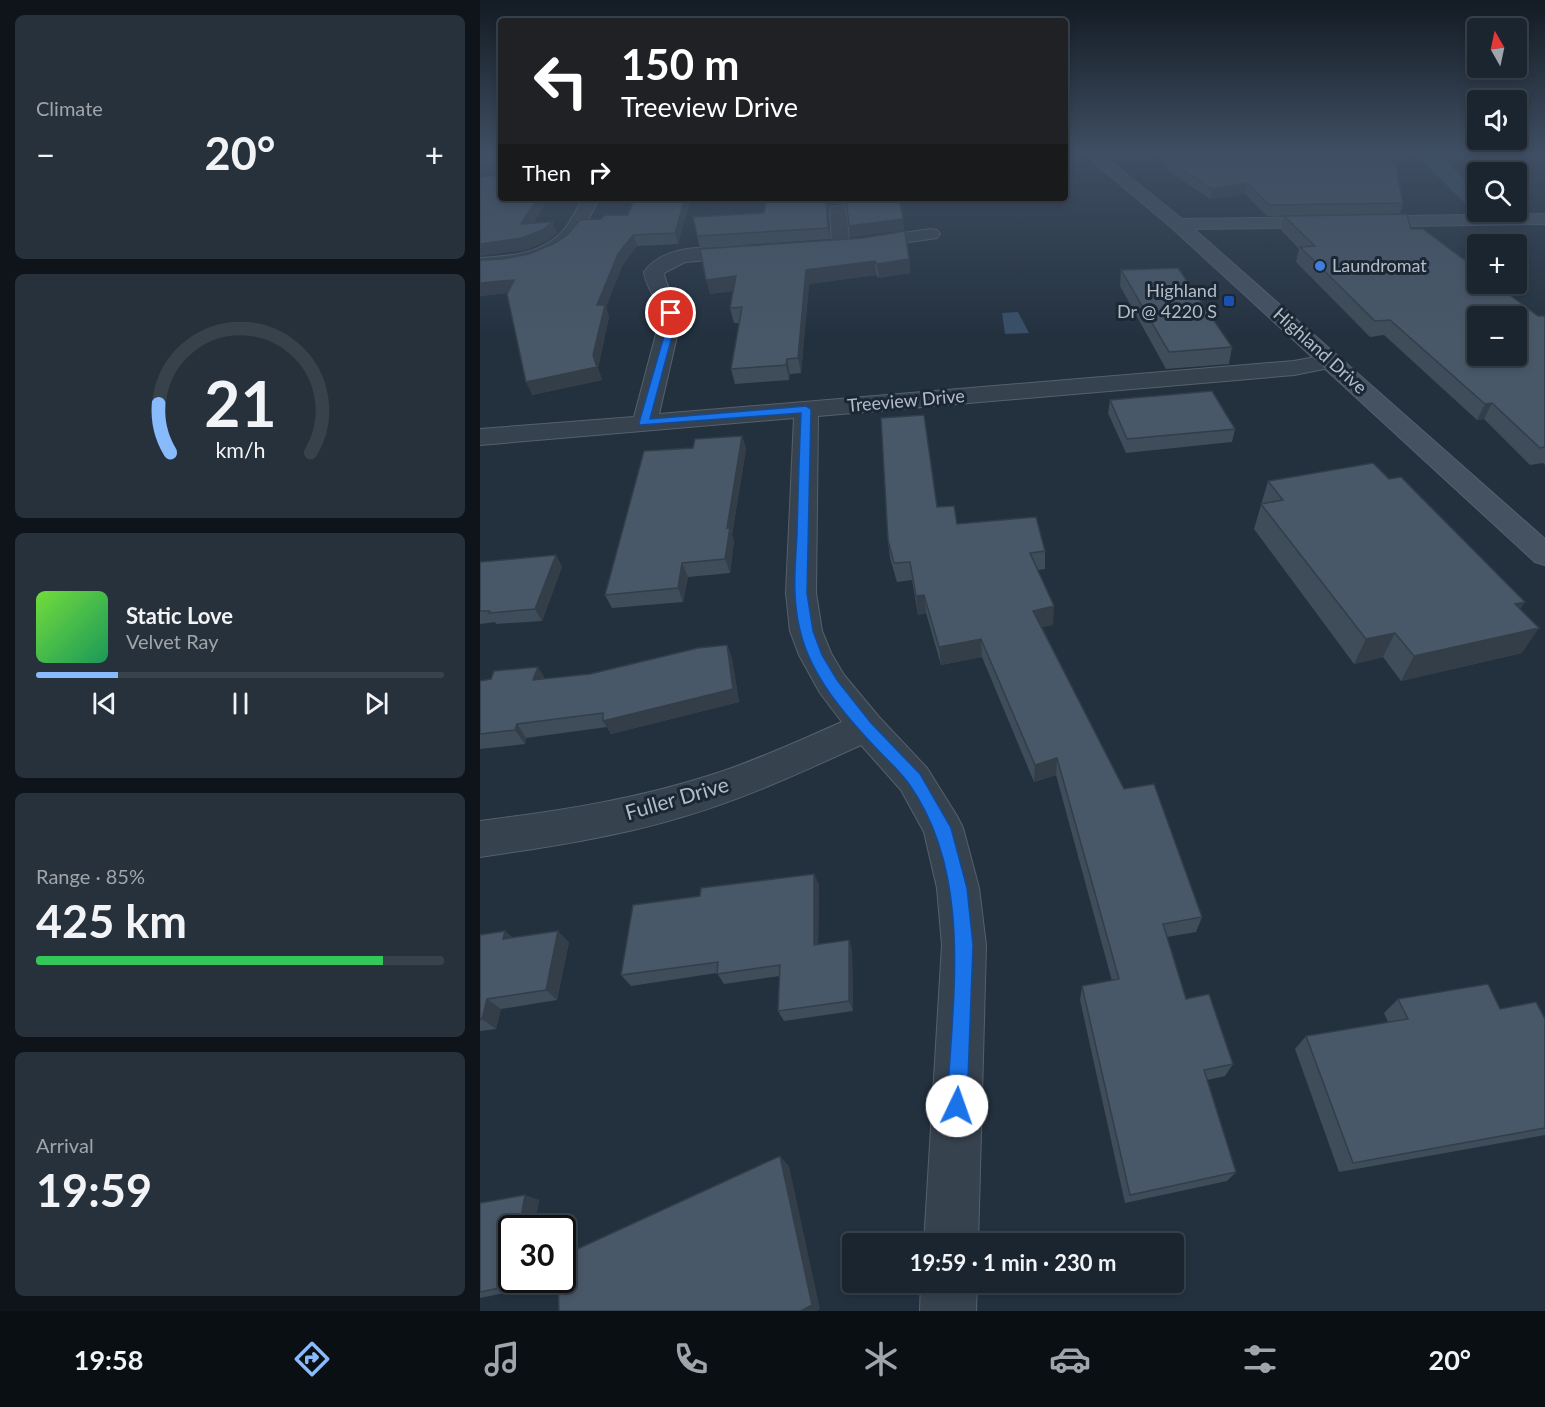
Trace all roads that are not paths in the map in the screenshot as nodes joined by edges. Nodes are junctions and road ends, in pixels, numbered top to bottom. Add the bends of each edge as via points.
1 (582, 214) edge
2 (838, 214) edge
3 (1166, 214) edge
4 (1545, 219) edge
5 (1178, 224) junction
6 (931, 234) dead end
7 (841, 246) junction
8 (817, 248) edge
9 (759, 252) edge
10 (480, 264) edge
11 (1331, 361) junction
12 (806, 409) junction
13 (644, 423) junction
14 (480, 437) edge
15 (1545, 555) edge
16 (866, 727) junction
17 (480, 839) edge
18 (951, 1233) edge
19 (949, 1293) edge
20 (948, 1311) edge

1 - 10 street via 570,235 539,256
2 - 7 street
3 - 5 main road, Highland Drive
4 - 5 main road
5 - 11 main road, Highland Drive
6 - 7 street
7 - 8 street
9 - 13 street via 696,255 668,261 654,272 669,303 670,329
11 - 12 street, Treeview Drive via 1294,368
11 - 15 main road, Highland Drive
12 - 13 street, Treeview Drive
12 - 16 street via 801,593 806,631 832,684
13 - 14 street, Treeview Drive
16 - 17 street, Fuller Drive via 714,791 636,813
16 - 18 street via 914,779 926,798 943,828 958,888 964,945
19 - 20 street

